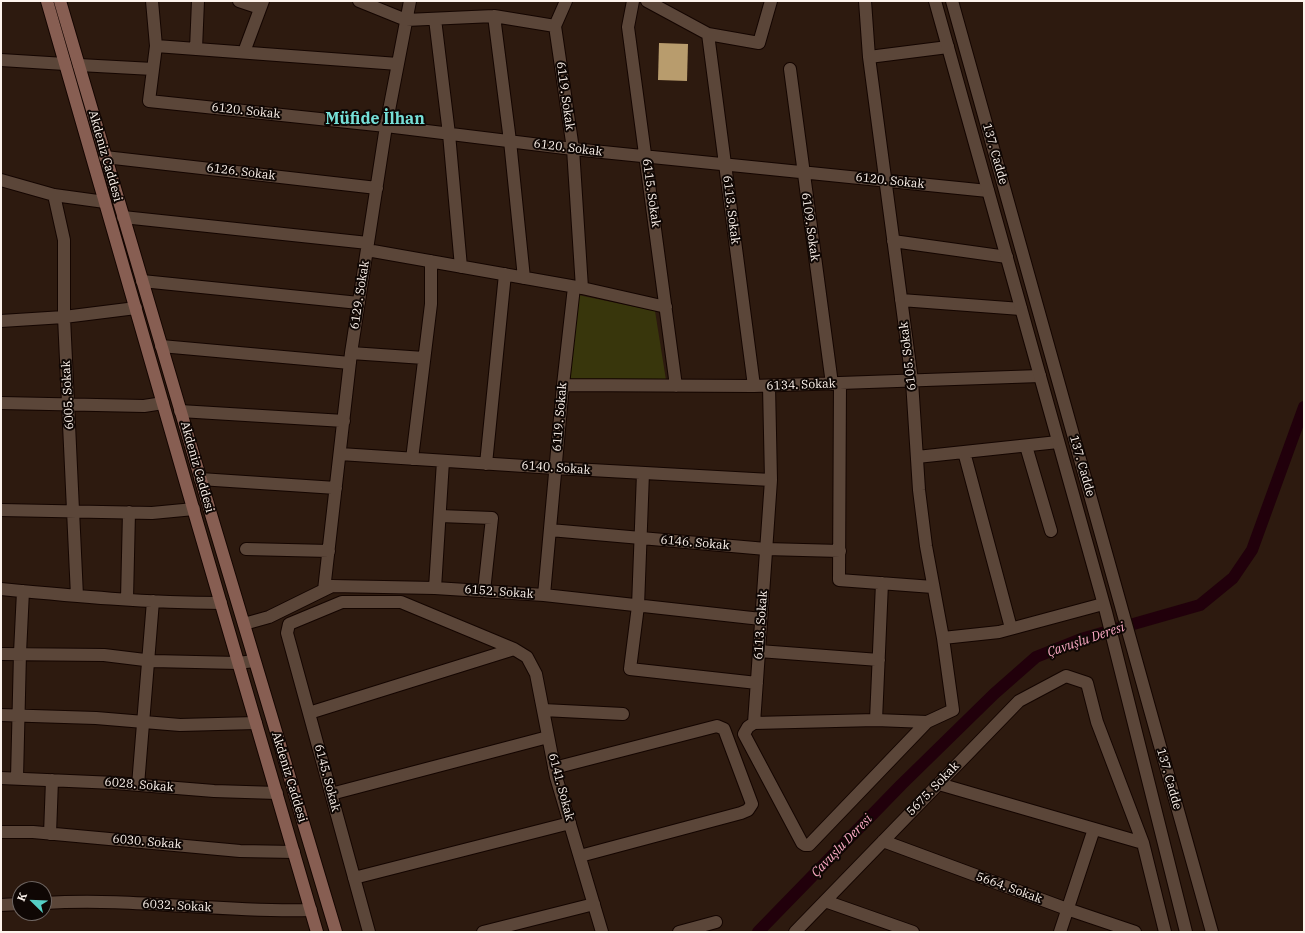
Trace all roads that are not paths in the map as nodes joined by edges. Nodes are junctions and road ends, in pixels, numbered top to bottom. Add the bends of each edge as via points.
1 (47, 1) edge
2 (60, 1) edge
3 (152, 1) edge
4 (198, 1) edge
5 (239, 1) edge
6 (359, 1) edge
7 (410, 1) edge
8 (566, 1) edge
9 (634, 1) edge
10 (647, 1) edge
11 (771, 1) edge
12 (865, 1) edge
13 (935, 1) edge
14 (952, 1) edge
15 (262, 4) edge
16 (494, 16) junction
17 (435, 19) junction
18 (406, 20) junction
19 (555, 26) junction
20 (708, 34) junction
21 (156, 46) junction
22 (948, 47) junction
23 (196, 49) junction
24 (244, 52) junction
25 (869, 57) junction
26 (1, 60) edge
27 (65, 64) junction
28 (398, 64) junction
29 (79, 65) junction
30 (153, 69) junction
31 (790, 69) dead end
32 (386, 126) junction
33 (449, 134) junction
34 (510, 141) junction
35 (573, 150) junction
36 (105, 156) junction
37 (646, 156) junction
38 (725, 164) junction
39 (803, 172) junction
40 (1, 180) edge
41 (885, 181) junction
42 (377, 188) junction
43 (988, 190) junction
44 (54, 195) junction
45 (105, 202) junction
46 (123, 217) junction
47 (893, 241) junction
48 (368, 246) junction
49 (1006, 257) junction
50 (432, 261) junction
51 (461, 267) junction
52 (505, 274) junction
53 (524, 278) junction
54 (142, 281) junction
55 (578, 288) junction
56 (901, 300) junction
57 (359, 303) junction
58 (666, 307) junction
59 (136, 308) junction
60 (1021, 309) junction
61 (64, 317) junction
62 (1, 321) edge
63 (161, 346) junction
64 (351, 358) junction
65 (424, 358) junction
66 (1040, 376) junction
67 (912, 381) junction
68 (836, 383) junction
69 (563, 385) junction
70 (676, 386) junction
71 (754, 386) junction
72 (769, 386) junction
73 (1, 403) edge
74 (163, 403) junction
75 (68, 405) junction
76 (180, 411) junction
77 (344, 421) junction
78 (1058, 442) junction
79 (1026, 446) junction
80 (964, 452) junction
81 (340, 454) junction
82 (917, 457) junction
83 (412, 459) junction
84 (443, 461) junction
85 (486, 464) junction
86 (556, 468) junction
87 (644, 473) junction
88 (200, 479) junction
89 (771, 480) junction
90 (336, 488) junction
91 (194, 509) junction
92 (1, 510) edge
93 (73, 512) junction
94 (129, 512) junction
95 (440, 516) junction
96 (550, 530) junction
97 (1051, 531) dead end
98 (641, 538) junction
99 (246, 549) dead end
100 (766, 549) junction
101 (329, 551) junction
102 (840, 551) junction
103 (882, 583) junction
104 (933, 586) junction
105 (434, 588) junction
106 (1, 589) edge
107 (324, 590) junction
108 (23, 591) junction
109 (484, 591) junction
110 (544, 595) junction
111 (77, 596) junction
112 (127, 599) junction
113 (153, 601) junction
114 (221, 603) junction
115 (638, 606) junction
116 (1105, 608) junction
117 (761, 619) junction
118 (244, 624) junction
119 (289, 624) joint
120 (1011, 628) junction
121 (943, 638) junction
122 (514, 649) junction
123 (759, 651) junction
124 (1, 654) edge
125 (20, 654) junction
126 (148, 660) junction
127 (878, 660) junction
128 (254, 661) junction
129 (238, 663) junction
130 (757, 683) junction
131 (543, 710) junction
132 (309, 713) junction
133 (623, 714) dead end
134 (1, 715) edge
135 (19, 715) junction
136 (876, 720) junction
137 (142, 722) junction
138 (928, 722) junction
139 (256, 723) junction
140 (754, 723) junction
141 (548, 737) junction
142 (554, 768) junction
143 (1, 778) edge
144 (17, 778) junction
145 (52, 780) junction
146 (939, 784) junction
147 (138, 785) junction
148 (277, 793) junction
149 (331, 794) junction
150 (570, 823) junction
151 (1094, 828) junction
152 (1, 832) edge
153 (50, 834) junction
154 (883, 841) junction
155 (1143, 843) junction
156 (294, 852) junction
157 (580, 856) junction
158 (354, 878) junction
159 (825, 901) junction
160 (52, 903) edge
161 (12, 904) edge
162 (594, 904) junction
163 (1, 905) edge
164 (1067, 909) junction
165 (311, 910) junction
166 (716, 922) dead end
167 (317, 932) edge
168 (336, 932) edge
169 (369, 932) edge
170 (483, 932) edge
171 (602, 932) edge
172 (679, 932) edge
173 (795, 932) edge
174 (912, 932) edge
175 (1060, 932) edge
176 (1135, 932) edge
177 (1165, 932) edge
178 (1186, 932) edge
179 (1212, 932) edge

1 - 27 main road, Akdeniz Caddesi
2 - 29 main road, Akdeniz Caddesi
3 - 21 street
4 - 23 street
5 - 15 street
6 - 18 street
7 - 18 street, 6129. Sokak
8 - 19 street
9 - 37 street, 6115. Sokak via 628,27
10 - 20 street
11 - 20 street via 759,43
12 - 25 street, 6105. Sokak
13 - 22 street, 137. Cadde
14 - 179 street, 137. Cadde
15 - 24 street
16 - 17 street
16 - 19 street
16 - 34 street
17 - 18 street
17 - 33 street
18 - 28 street, 6129. Sokak
19 - 35 street, 6119. Sokak
20 - 38 street, 6113. Sokak
21 - 23 street
21 - 30 street
22 - 25 street
22 - 43 street, 137. Cadde
23 - 24 street
24 - 28 street
25 - 41 street, 6105. Sokak
26 - 27 street
27 - 45 main road, Akdeniz Caddesi
28 - 32 street, 6129. Sokak
29 - 30 street
29 - 36 main road, Akdeniz Caddesi
30 - 32 street, 6120. Sokak via 149,101
31 - 39 street, 6109. Sokak
32 - 33 street, 6120. Sokak
32 - 42 street, 6129. Sokak
33 - 34 street, 6120. Sokak
33 - 51 street
34 - 35 street, 6120. Sokak
34 - 53 street
35 - 37 street, 6120. Sokak
35 - 55 street, 6119. Sokak
36 - 42 street, 6126. Sokak
36 - 46 main road, Akdeniz Caddesi
37 - 38 street, 6120. Sokak
37 - 58 street, 6115. Sokak
38 - 39 street, 6120. Sokak
38 - 71 street, 6113. Sokak
39 - 41 street, 6120. Sokak
39 - 68 street, 6109. Sokak
40 - 44 street
41 - 43 street, 6120. Sokak
41 - 47 street, 6105. Sokak
42 - 48 street, 6129. Sokak
43 - 49 street, 137. Cadde
44 - 45 street
44 - 61 street, 6005. Sokak via 64,240
45 - 59 main road, Akdeniz Caddesi
46 - 48 street
46 - 54 main road, Akdeniz Caddesi
47 - 49 street
47 - 56 street, 6105. Sokak
48 - 50 street
48 - 57 street, 6129. Sokak
49 - 60 street, 137. Cadde
50 - 51 street
50 - 65 street via 431,304
51 - 52 street
52 - 53 street
52 - 85 street
53 - 55 street
54 - 57 street
54 - 63 main road, Akdeniz Caddesi
55 - 58 street
55 - 69 street, 6119. Sokak
56 - 60 street
56 - 67 street, 6105. Sokak
57 - 64 street, 6129. Sokak
58 - 70 street, 6115. Sokak
59 - 61 street
59 - 74 main road, Akdeniz Caddesi
60 - 66 street, 137. Cadde
61 - 62 street
61 - 75 street, 6005. Sokak
63 - 64 street
63 - 76 main road, Akdeniz Caddesi
64 - 65 street
64 - 77 street, 6129. Sokak
65 - 83 street
66 - 67 street, 6134. Sokak
66 - 78 street, 137. Cadde
67 - 68 street, 6134. Sokak
67 - 82 street, 6105. Sokak
68 - 72 street, 6134. Sokak
68 - 102 street, 6109. Sokak
69 - 70 street, 6134. Sokak
69 - 86 street, 6119. Sokak
70 - 71 street, 6134. Sokak
71 - 72 street, 6134. Sokak
72 - 89 street, 6113. Sokak
73 - 75 street
74 - 75 street via 144,406
74 - 91 main road, Akdeniz Caddesi
75 - 93 street, 6005. Sokak
76 - 77 street
76 - 88 main road, Akdeniz Caddesi
77 - 81 street, 6129. Sokak
78 - 79 street
78 - 116 street, 137. Cadde
79 - 80 street
79 - 97 street
80 - 82 street
80 - 120 street
81 - 83 street, 6140. Sokak
81 - 90 street, 6129. Sokak
82 - 104 street, 6105. Sokak via 919,490
83 - 84 street, 6140. Sokak
84 - 85 street, 6140. Sokak
84 - 95 street
85 - 86 street, 6140. Sokak
86 - 87 street, 6140. Sokak
86 - 96 street, 6119. Sokak
87 - 89 street, 6140. Sokak
87 - 98 street
88 - 90 street
88 - 118 main road, Akdeniz Caddesi
89 - 100 street, 6113. Sokak
90 - 101 street, 6129. Sokak
91 - 94 street via 152,513
91 - 114 main road, Akdeniz Caddesi
92 - 93 street
93 - 94 street
93 - 111 street, 6005. Sokak
94 - 112 street
95 - 105 street
95 - 109 street via 492,518
96 - 98 street, 6146. Sokak
96 - 110 street, 6119. Sokak
98 - 100 street, 6146. Sokak
98 - 115 street
99 - 101 street
100 - 102 street, 6146. Sokak
100 - 117 street, 6113. Sokak
101 - 107 street, 6129. Sokak
102 - 103 street, 6109. Sokak via 839,580
103 - 104 street
103 - 127 street
104 - 121 street, 6105. Sokak
105 - 107 street, 6152. Sokak via 332,586
105 - 109 street, 6152. Sokak
106 - 108 street
107 - 118 street, 6152. Sokak via 269,617
108 - 111 street
108 - 125 street
109 - 110 street, 6152. Sokak
110 - 115 street, 6152. Sokak
111 - 112 street
112 - 113 street
113 - 114 street
113 - 126 street
114 - 129 main road, Akdeniz Caddesi
115 - 117 street, 6152. Sokak
115 - 130 street via 630,669
116 - 120 street
116 - 178 street, 137. Cadde
117 - 123 street, 6113. Sokak
118 - 128 main road, Akdeniz Caddesi
119 - 122 street, 6141. Sokak via 342,602 400,602
119 - 132 street, 6145. Sokak via 287,633
120 - 121 street via 999,632
121 - 138 street, 6105. Sokak via 953,710
122 - 131 street, 6141. Sokak via 528,657 536,674
122 - 132 street
123 - 127 street
123 - 130 street, 6113. Sokak
124 - 125 street
125 - 126 street via 104,655
125 - 135 street
126 - 129 street
126 - 137 street
127 - 136 street
128 - 129 street
128 - 168 main road, Akdeniz Caddesi
129 - 139 main road, Akdeniz Caddesi
130 - 140 street, 6113. Sokak
131 - 133 street
131 - 141 street, 6141. Sokak
132 - 149 street, 6145. Sokak
134 - 135 street
135 - 137 street
135 - 144 street
136 - 138 street
136 - 140 street
137 - 139 street via 180,725
137 - 147 street
138 - 140 street, 6113. Sokak via 809,845 802,843 744,734
139 - 148 main road, Akdeniz Caddesi
141 - 142 street, 6141. Sokak
141 - 149 street
142 - 150 street, 6141. Sokak
142 - 157 street via 721,726 752,804 748,810 741,813
143 - 144 street, 6028. Sokak
144 - 145 street, 6028. Sokak
145 - 147 street, 6028. Sokak
145 - 153 street
146 - 151 street
146 - 154 street, 5675. Sokak
146 - 155 street, 5675. Sokak via 1019,701 1066,676 1087,683 1097,722
147 - 148 street, 6028. Sokak
148 - 156 main road, Akdeniz Caddesi
149 - 158 street, 6145. Sokak
150 - 157 street, 6141. Sokak
150 - 158 street
151 - 155 street
151 - 164 street
152 - 153 street, 6030. Sokak
153 - 156 street, 6030. Sokak via 240,851
154 - 159 street, 5675. Sokak
154 - 164 street, 5664. Sokak
155 - 177 street
156 - 165 main road, Akdeniz Caddesi
157 - 162 street, 6141. Sokak
158 - 169 street, 6145. Sokak
159 - 173 street, 5675. Sokak
159 - 174 street
160 - 165 street, 6032. Sokak via 105,902 277,911
161 - 163 street
162 - 170 street
162 - 171 street, 6141. Sokak
164 - 175 street
164 - 176 street, 5664. Sokak
165 - 167 main road, Akdeniz Caddesi
166 - 172 street

